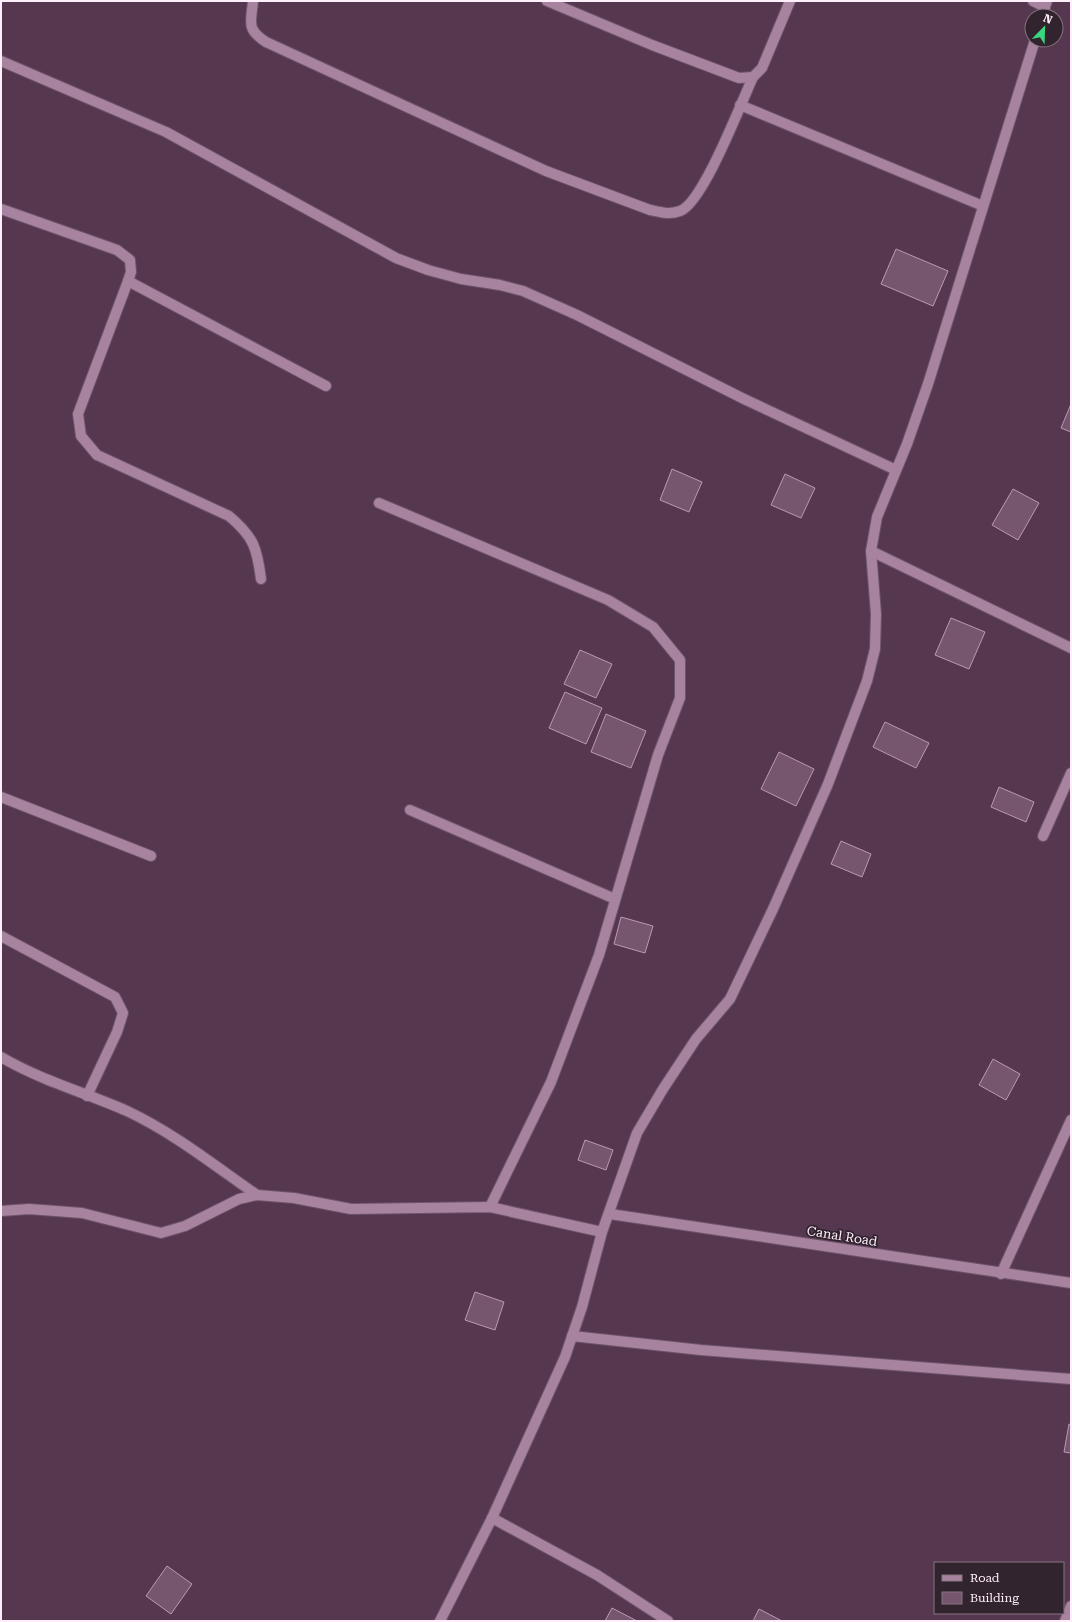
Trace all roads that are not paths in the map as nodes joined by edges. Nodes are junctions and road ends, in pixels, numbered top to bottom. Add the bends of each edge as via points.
1 (253, 1) edge
2 (547, 1) edge
3 (790, 1) edge
4 (1033, 1) edge
5 (1045, 8) edge
6 (1032, 48) edge
7 (1, 61) edge
8 (753, 77) junction
9 (740, 104) junction
10 (983, 206) junction
11 (1, 209) edge
12 (128, 281) junction
13 (326, 386) dead end
14 (896, 470) junction
15 (379, 503) dead end
16 (871, 551) junction
17 (261, 579) dead end
18 (1071, 648) edge
19 (1071, 773) edge
20 (1, 797) edge
21 (410, 810) dead end
22 (1043, 836) dead end
23 (151, 856) dead end
24 (615, 899) junction
25 (1, 936) edge
26 (1, 1057) edge
27 (87, 1096) junction
28 (1071, 1120) edge
29 (258, 1196) junction
30 (490, 1207) junction
31 (1, 1211) edge
32 (610, 1214) junction
33 (602, 1232) junction
34 (1001, 1274) junction
35 (1071, 1283) edge
36 (572, 1336) junction
37 (1071, 1379) edge
38 (492, 1518) junction
39 (1071, 1606) edge
40 (440, 1621) edge
41 (668, 1621) edge
42 (1065, 1621) edge

1 - 9 street via 250,25 255,35 266,42 546,171 666,214 681,211 693,200 708,177
2 - 8 street via 739,78
3 - 8 street via 762,68
4 - 5 street
6 - 10 street
7 - 14 street via 166,132 396,258 462,279 523,291
8 - 9 street
9 - 10 street
10 - 14 street via 928,384
11 - 12 street via 117,250 130,260 131,272
12 - 13 street
12 - 17 street via 78,414 80,436 97,455 229,516 245,529 258,553
14 - 16 street via 876,517
15 - 24 street via 608,600 653,627 680,660 680,698 658,755
16 - 18 street
16 - 32 street via 876,614 875,649 867,680 828,784 730,999 696,1039 637,1133 617,1186
19 - 22 street
20 - 23 street
21 - 24 street
24 - 30 street via 599,955 551,1082
25 - 27 street via 115,997 123,1013
26 - 27 street via 26,1072
27 - 29 street via 126,1111 159,1128
28 - 34 street
29 - 30 street via 294,1198 351,1209
29 - 31 street via 239,1199 185,1226 161,1233 82,1213 29,1209
30 - 33 street
32 - 33 street
32 - 34 street, Canal Road
33 - 36 street
34 - 35 street, Canal Road
36 - 37 street via 701,1350
36 - 38 street via 565,1357
38 - 40 street
38 - 41 street via 597,1575
39 - 42 street

